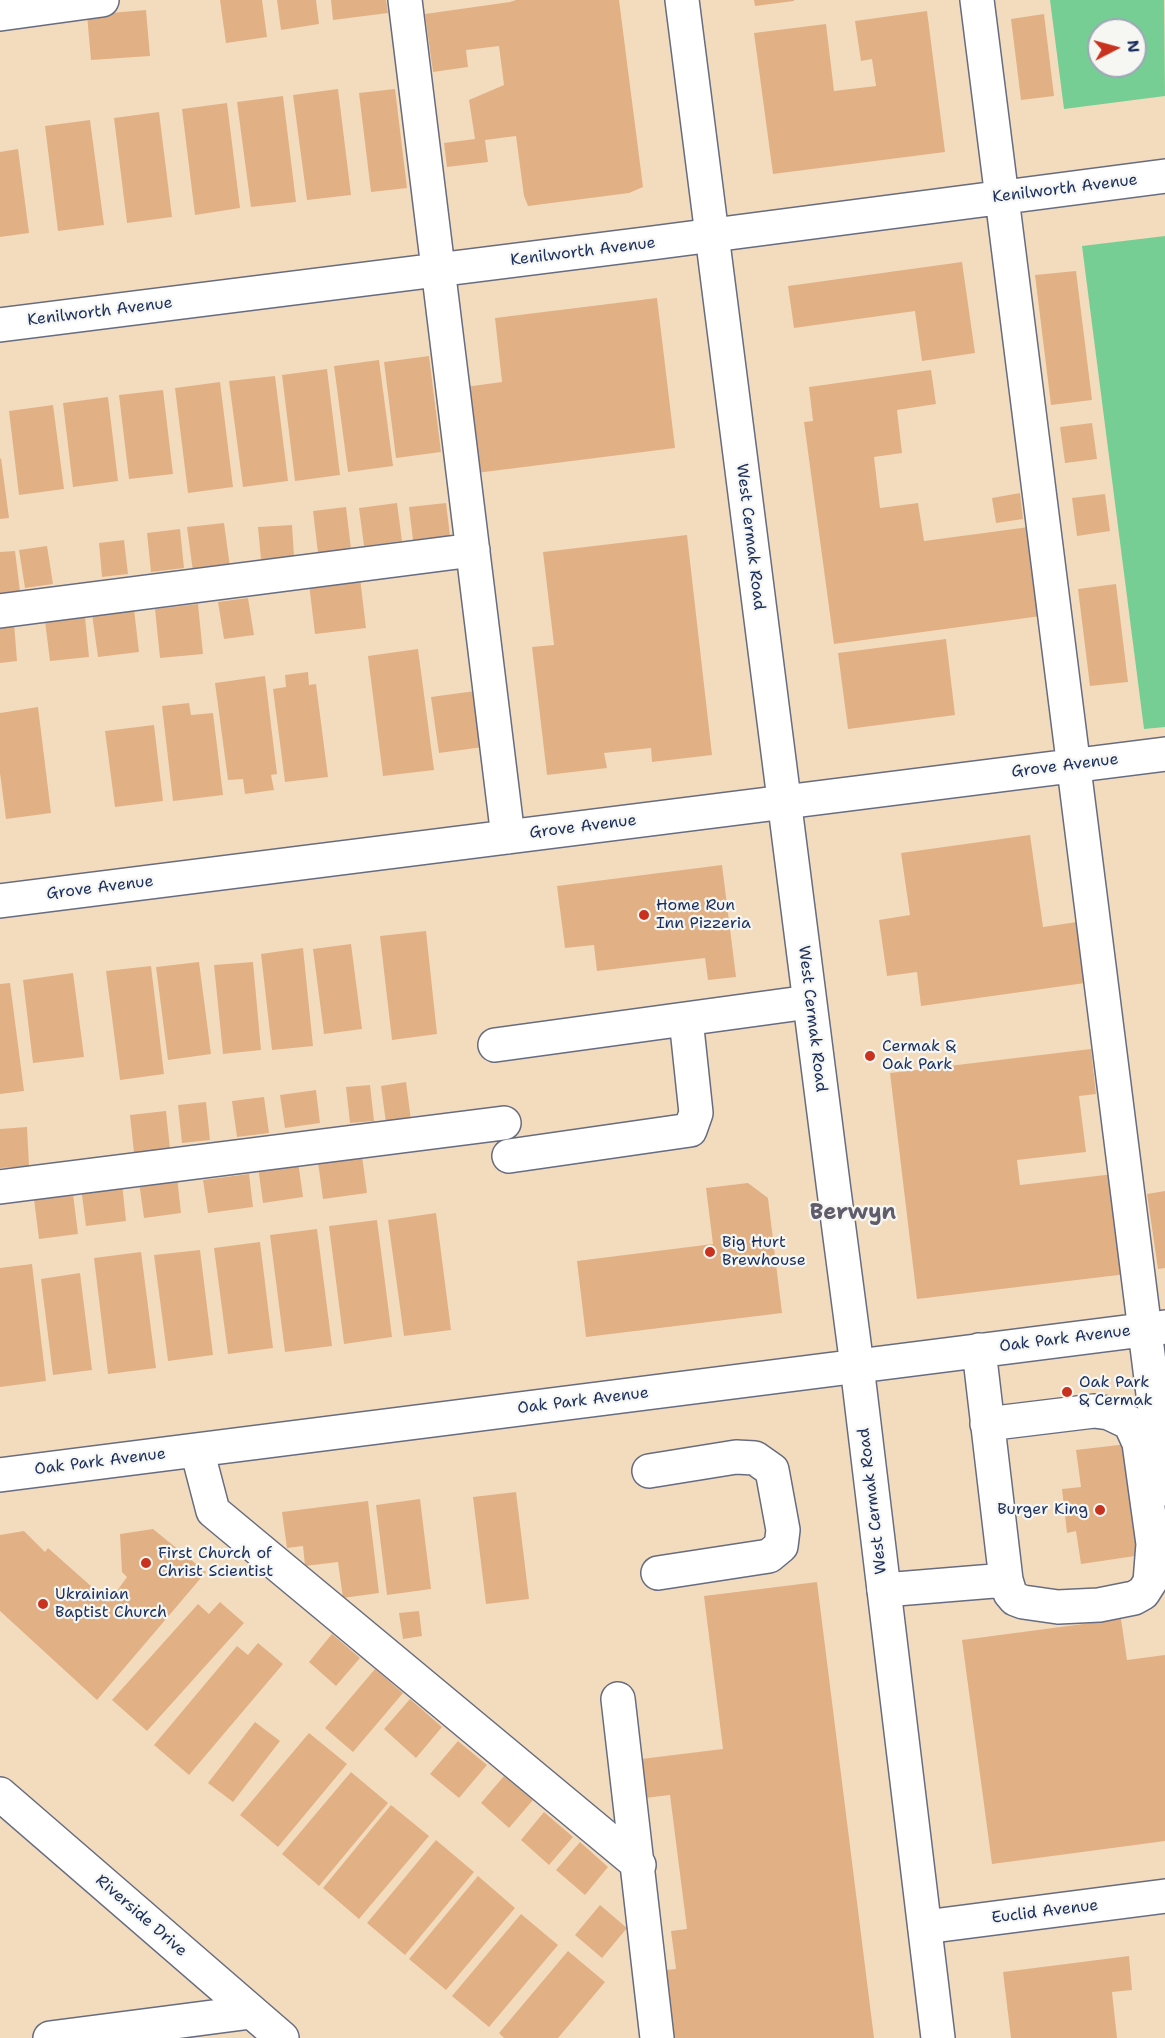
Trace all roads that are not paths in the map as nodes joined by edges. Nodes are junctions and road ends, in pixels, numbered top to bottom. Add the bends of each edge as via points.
1 (102, 0) edge
2 (405, 0) edge
3 (682, 0) edge
4 (977, 0) edge
5 (0, 14) edge
6 (1165, 176) edge
7 (1002, 197) junction
8 (712, 236) junction
9 (438, 270) junction
10 (0, 325) edge
11 (472, 550) junction
12 (0, 611) edge
13 (1165, 754) edge
14 (1074, 765) junction
15 (784, 802) junction
16 (497, 838) junction
17 (0, 901) edge
18 (809, 1002) junction
19 (686, 1019) junction
20 (495, 1045) dead end
21 (504, 1123) dead end
22 (509, 1155) dead end
23 (0, 1187) edge
24 (1155, 1328) edge
25 (979, 1350) junction
26 (857, 1366) junction
27 (987, 1424) junction
28 (197, 1450) junction
29 (649, 1471) dead end
30 (0, 1475) edge
31 (1165, 1489) edge
32 (658, 1573) dead end
33 (1006, 1580) junction
34 (884, 1590) junction
35 (618, 1699) dead end
36 (0, 1794) edge
37 (639, 1865) junction
38 (1165, 1896) edge
39 (925, 1927) junction
40 (251, 2012) junction
41 (50, 2038) edge
42 (282, 2038) edge
43 (657, 2038) edge
44 (938, 2038) edge

1 - 5 street
2 - 9 street
3 - 8 street, West Cermak Road
4 - 7 street
6 - 7 street, Kenilworth Avenue
7 - 8 street, Kenilworth Avenue
7 - 14 street
8 - 9 street, Kenilworth Avenue
8 - 15 street, West Cermak Road
9 - 10 street, Kenilworth Avenue
9 - 11 street
11 - 12 street
11 - 16 street
13 - 14 street, Grove Avenue
14 - 15 street, Grove Avenue
14 - 24 street
15 - 16 street, Grove Avenue
15 - 18 street, West Cermak Road
16 - 17 street, Grove Avenue
18 - 19 street
18 - 26 street, West Cermak Road
19 - 20 street
19 - 22 street via 696,1113 690,1130
21 - 23 street
24 - 25 street, Oak Park Avenue
24 - 31 street
25 - 26 street, Oak Park Avenue
25 - 27 street
26 - 28 street, Oak Park Avenue
26 - 34 street, West Cermak Road
27 - 33 street
27 - 33 street via 1094,1411 1130,1423 1139,1443 1153,1544 1150,1582 1134,1598 1058,1607 1015,1599
28 - 30 street, Oak Park Avenue
28 - 37 street via 213,1511
29 - 32 street via 736,1457 755,1458 772,1470 783,1530 781,1546 769,1556
33 - 34 street
34 - 39 street, West Cermak Road
35 - 37 street
36 - 40 street, Riverside Drive
37 - 43 street
38 - 39 street, Euclid Avenue
39 - 44 street, West Cermak Road
40 - 41 street
40 - 42 street, Riverside Drive

